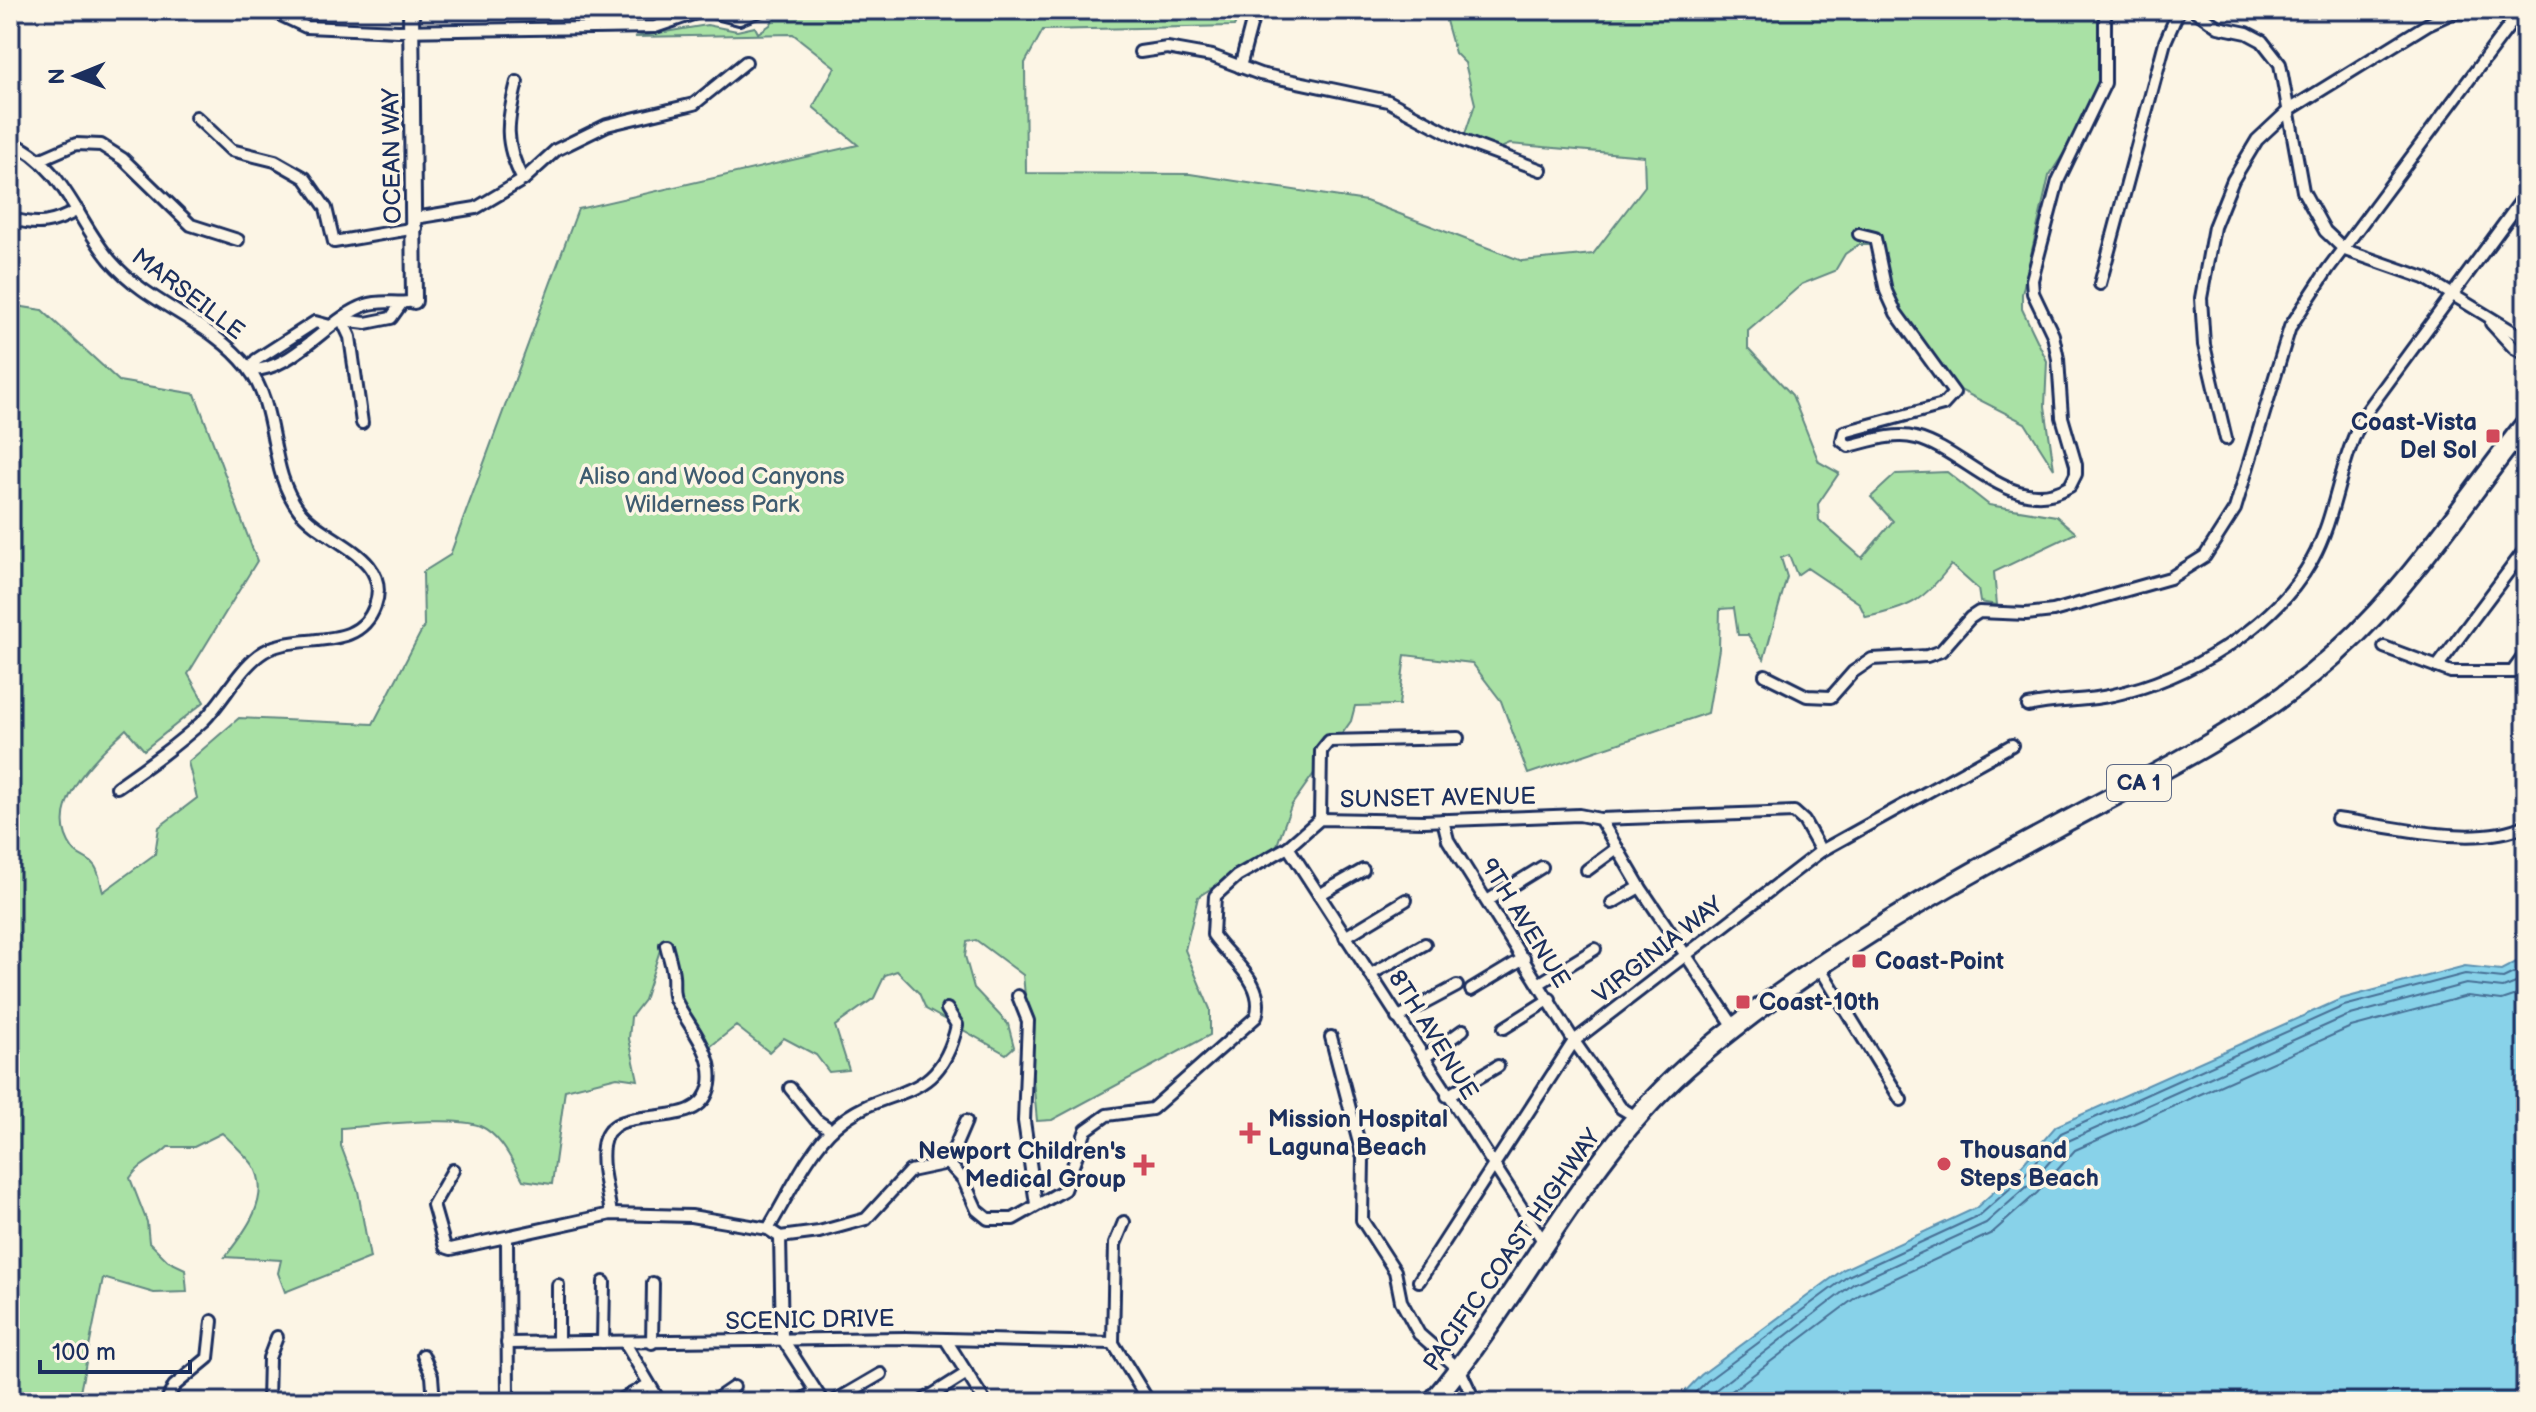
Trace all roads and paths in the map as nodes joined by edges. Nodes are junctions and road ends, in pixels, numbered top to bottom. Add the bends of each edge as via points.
1 (270, 10) edge
2 (411, 10) edge
3 (705, 10) edge
4 (761, 10) edge
5 (1255, 10) edge
6 (2105, 10) edge
7 (2179, 10) edge
8 (2194, 10) edge
9 (2501, 10) edge
10 (2521, 10) edge
11 (411, 30) junction
12 (1140, 52) dead end
13 (746, 62) dead end
14 (1240, 67) junction
15 (517, 82) dead end
16 (2289, 110) junction
17 (196, 117) dead end
18 (10, 142) edge
19 (39, 160) junction
20 (1541, 170) dead end
21 (523, 180) junction
22 (2526, 194) edge
23 (78, 210) junction
24 (10, 218) edge
25 (416, 223) junction
26 (1859, 234) dead end
27 (238, 240) dead end
28 (2345, 250) junction
29 (2100, 284) dead end
30 (2452, 297) junction
31 (408, 303) junction
32 (2487, 318) junction
33 (342, 320) junction
34 (2526, 344) edge
35 (2526, 354) edge
36 (250, 370) junction
37 (362, 423) dead end
38 (2526, 423) edge
39 (2226, 439) dead end
40 (2526, 548) edge
41 (2384, 647) dead end
42 (2526, 653) edge
43 (2437, 667) junction
44 (2513, 671) junction
45 (2526, 672) edge
46 (1765, 675) dead end
47 (2028, 706) dead end
48 (1458, 738) dead end
49 (2012, 745) dead end
50 (117, 787) dead end
51 (1320, 819) junction
52 (1600, 819) junction
53 (2337, 819) dead end
54 (1443, 820) junction
55 (2526, 825) edge
56 (1288, 847) junction
57 (1617, 848) junction
58 (1821, 851) junction
59 (1542, 867) dead end
60 (1363, 870) dead end
61 (1587, 870) dead end
62 (1640, 887) junction
63 (1319, 895) junction
64 (1406, 900) dead end
65 (1487, 901) junction
66 (1612, 903) dead end
67 (1345, 937) junction
68 (1425, 944) dead end
69 (666, 945) dead end
70 (1595, 949) dead end
71 (1683, 954) junction
72 (1524, 958) junction
73 (1820, 968) junction
74 (1371, 974) junction
75 (1540, 983) junction
76 (1457, 986) dead end
77 (1471, 990) dead end
78 (1018, 996) dead end
79 (1550, 999) junction
80 (947, 1009) dead end
81 (1397, 1018) junction
82 (1504, 1028) dead end
83 (1735, 1028) junction
84 (1463, 1030) dead end
85 (1331, 1037) dead end
86 (1574, 1041) junction
87 (1424, 1058) junction
88 (1498, 1066) dead end
89 (790, 1088) dead end
90 (1447, 1096) junction
91 (1901, 1100) dead end
92 (1638, 1118) junction
93 (966, 1121) dead end
94 (831, 1130) junction
95 (948, 1163) junction
96 (1491, 1165) junction
97 (453, 1170) dead end
98 (1036, 1204) junction
99 (611, 1214) junction
100 (1124, 1222) dead end
101 (768, 1229) junction
102 (780, 1237) junction
103 (507, 1239) junction
104 (1545, 1244) junction
105 (1419, 1281) dead end
106 (604, 1282) dead end
107 (653, 1283) dead end
108 (558, 1285) dead end
109 (212, 1321) dead end
110 (277, 1337) dead end
111 (782, 1338) junction
112 (946, 1340) junction
113 (558, 1342) junction
114 (603, 1342) junction
115 (507, 1343) junction
116 (625, 1343) junction
117 (652, 1343) junction
118 (1113, 1343) junction
119 (423, 1355) dead end
120 (1460, 1370) junction
121 (967, 1373) junction
122 (881, 1374) dead end
123 (648, 1385) junction
124 (734, 1387) dead end
125 (815, 1392) junction
126 (166, 1402) edge
127 (268, 1402) edge
128 (434, 1402) edge
129 (508, 1402) edge
130 (617, 1402) edge
131 (660, 1402) edge
132 (712, 1402) edge
133 (798, 1402) edge
134 (823, 1402) edge
135 (833, 1402) edge
136 (921, 1402) edge
137 (985, 1402) edge
138 (1149, 1402) edge
139 (1432, 1402) edge
140 (1475, 1402) edge

1 - 11 street via 306,27
2 - 11 street, OCEAN WAY
3 - 4 street via 739,19
3 - 11 street via 655,27
5 - 14 street
6 - 26 street via 2105,83 2058,181 2032,280 2058,359 2062,417 2076,465 2070,486 2044,492 2010,489 1914,437 1849,446 1842,441 1844,432 1943,405 1954,393 1896,313 1875,238
7 - 29 street via 2165,42
8 - 16 street via 2218,27 2247,33 2272,52 2280,64
9 - 16 street via 2452,13
10 - 28 street
11 - 25 street, OCEAN WAY
12 - 14 street via 1167,48
13 - 21 street via 694,104 607,125 556,150
14 - 20 street via 1388,101 1463,141
15 - 21 street via 508,121 509,155
16 - 28 street via 2303,191 2325,231
16 - 39 street via 2244,159 2207,250 2201,321
17 - 25 street via 231,150 275,161 305,178 326,208 334,242
18 - 19 street, MARSEILLE
19 - 23 street, MARSEILLE
19 - 27 street via 76,144 101,145 123,159 191,225
21 - 25 street via 476,208
22 - 30 street
23 - 24 street via 37,225
23 - 36 street, MARSEILLE via 111,261 220,337
25 - 31 street, OCEAN WAY
28 - 30 street via 2425,278
28 - 46 street via 2282,343 2235,509 2205,556 2170,578 2053,611 1979,612 1941,651 1872,659 1831,697 1807,696
30 - 32 street
30 - 47 street via 2357,427 2312,560 2280,602 2217,651 2171,676 2116,695
31 - 33 street via 364,305
31 - 33 street via 391,318
32 - 34 street
32 - 35 street
33 - 36 street via 262,371
33 - 37 street via 350,337
36 - 50 street, MARSEILLE via 266,402 283,480 299,511 372,565 376,604 367,623 349,634 260,654 205,719
38 - 73 highway, PACIFIC COAST HIGHWAY / CA 1 via 2383,610 2313,673 2233,729 1942,888
40 - 43 street
41 - 43 street
42 - 44 street
43 - 44 street via 2470,674
44 - 45 street
48 - 51 street via 1329,741 1321,751
49 - 58 street, VIRGINIA WAY
51 - 54 street, SUNSET AVENUE
51 - 56 street, SUNSET AVENUE
52 - 54 street, SUNSET AVENUE via 1579,815
52 - 57 street
52 - 58 street, SUNSET AVENUE via 1794,812
53 - 55 street via 2481,836
54 - 65 street, 9TH AVENUE via 1448,840
56 - 63 street, 8TH AVENUE
56 - 98 street, SUNSET AVENUE via 1237,876 1215,896 1213,935 1254,984 1261,1002 1256,1017 1152,1109 1107,1115 1086,1130 1064,1190
57 - 61 street
57 - 62 street
58 - 71 street, VIRGINIA WAY
59 - 65 street
60 - 63 street
62 - 66 street
62 - 71 street
63 - 67 street, 8TH AVENUE
64 - 67 street
65 - 72 street, 9TH AVENUE via 1496,924
67 - 74 street, 8TH AVENUE
68 - 74 street
69 - 99 street via 676,1001 697,1032 711,1081 706,1096 690,1112 627,1120 612,1128 603,1142 602,1158
70 - 75 street
71 - 83 street
71 - 86 street, VIRGINIA WAY
72 - 75 street, 9TH AVENUE
72 - 77 street
73 - 83 highway, PACIFIC COAST HIGHWAY / CA 1
73 - 91 street
74 - 81 street, 8TH AVENUE
75 - 79 street, 9TH AVENUE
76 - 81 street
78 - 98 street via 1028,1021 1024,1121
79 - 82 street
79 - 86 street, 9TH AVENUE
80 - 94 street via 957,1025 953,1045 933,1077 854,1113
81 - 87 street, 8TH AVENUE
83 - 92 highway, PACIFIC COAST HIGHWAY / CA 1
84 - 87 street
85 - 120 street via 1363,1158 1362,1220 1395,1271 1401,1301 1419,1334
86 - 92 street, 9TH AVENUE via 1621,1108
86 - 96 street, VIRGINIA WAY
87 - 90 street, 8TH AVENUE
88 - 90 street
89 - 94 street
90 - 96 street, 8TH AVENUE
92 - 104 highway, PACIFIC COAST HIGHWAY / CA 1
93 - 95 street
94 - 101 street
95 - 98 street via 988,1219 1013,1219
95 - 102 street via 910,1171 866,1219
96 - 104 street, 8TH AVENUE
96 - 105 street, VIRGINIA WAY
97 - 103 street via 433,1205 445,1247
99 - 101 street via 691,1216
99 - 103 street
100 - 118 street via 1115,1244
101 - 102 street
102 - 111 street
103 - 115 street
104 - 120 highway, PACIFIC COAST HIGHWAY / CA 1
106 - 114 street
107 - 117 street
108 - 113 street
109 - 126 street via 208,1358 174,1386
110 - 127 street via 269,1358
111 - 112 street, SCENIC DRIVE
111 - 117 street, SCENIC DRIVE
111 - 125 street
112 - 118 street, SCENIC DRIVE
112 - 121 street
113 - 114 street, SCENIC DRIVE
113 - 115 street, SCENIC DRIVE
114 - 116 street, SCENIC DRIVE
115 - 129 street
116 - 117 street, SCENIC DRIVE
116 - 123 street
118 - 138 street
119 - 128 street
120 - 139 highway, PACIFIC COAST HIGHWAY / CA 1
120 - 140 street
121 - 136 street
121 - 137 street
122 - 135 street
123 - 130 street
123 - 131 street
124 - 132 street
125 - 133 street
125 - 134 street

